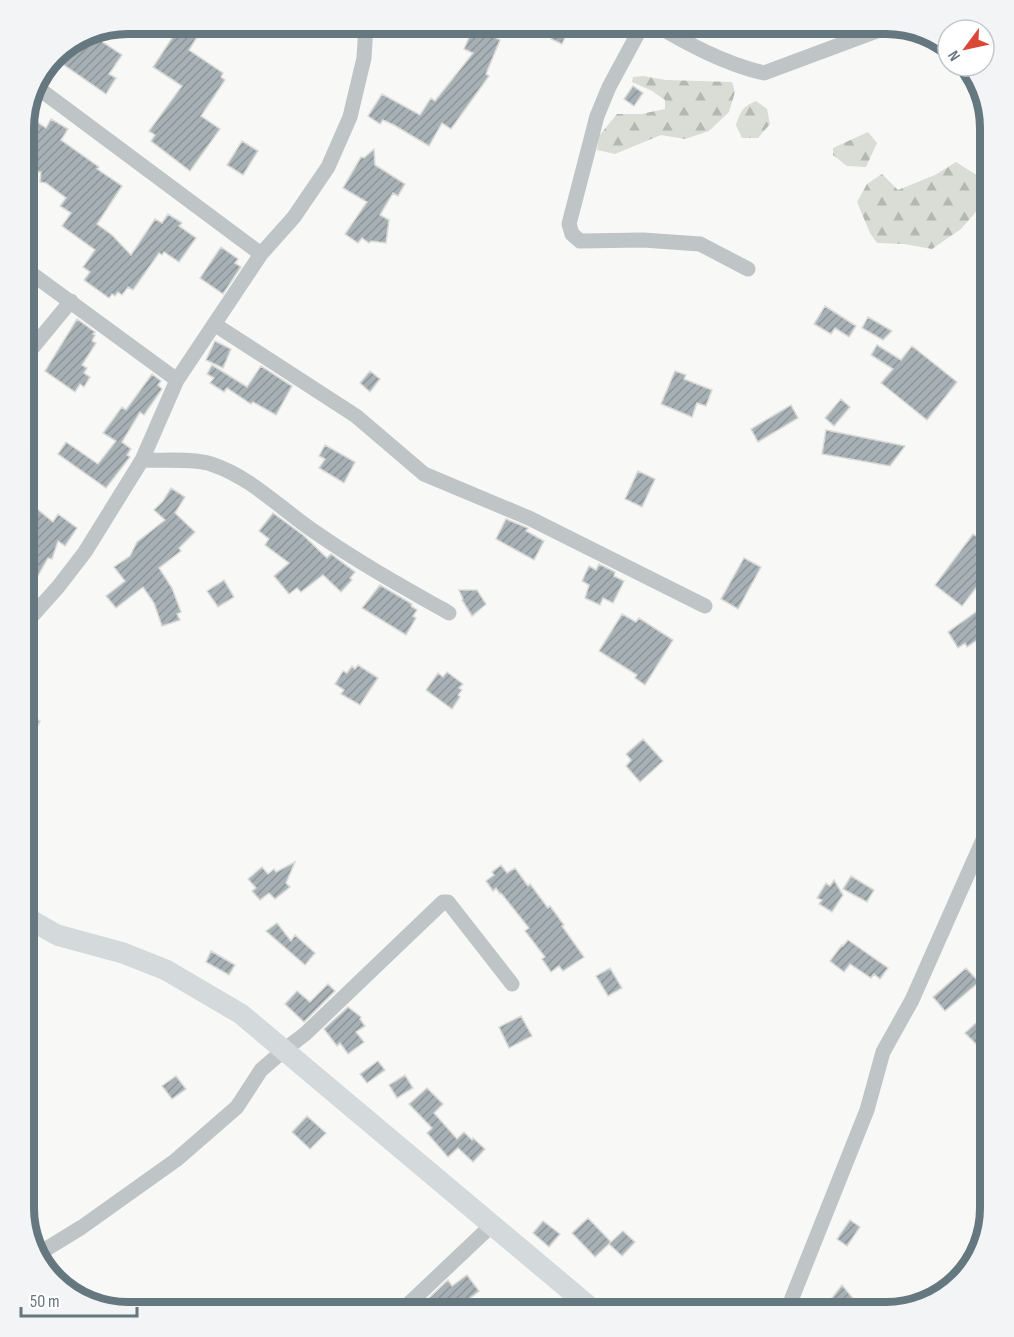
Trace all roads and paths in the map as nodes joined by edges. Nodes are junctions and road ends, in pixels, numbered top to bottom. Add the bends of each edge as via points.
1 (365, 34) edge
2 (637, 35) edge
3 (673, 35) edge
4 (865, 35) edge
5 (43, 91) edge
6 (261, 254) junction
7 (748, 269) dead end
8 (35, 276) edge
9 (71, 301) junction
10 (214, 324) junction
11 (35, 345) edge
12 (177, 380) junction
13 (142, 460) junction
14 (705, 606) dead end
15 (35, 613) edge
16 (449, 613) dead end
17 (980, 847) edge
18 (34, 922) edge
19 (512, 984) dead end
20 (284, 1050) junction
21 (493, 1224) junction
22 (45, 1250) edge
23 (411, 1302) edge
24 (584, 1302) edge
25 (791, 1302) edge

1 - 6 street via 350,117 328,167 294,217
2 - 7 street via 597,116 570,230 580,241 700,244
3 - 4 street via 764,73
5 - 6 street
6 - 10 street
8 - 9 street
9 - 11 street
9 - 12 street
10 - 12 street
10 - 14 street via 356,416 424,474 529,518
12 - 13 street
13 - 15 street via 84,552
13 - 16 street via 209,463 233,474 352,558
17 - 25 street via 912,1000 883,1052 867,1110
18 - 20 street via 57,935 123,953 166,970 241,1014
19 - 20 street via 448,902 443,902
20 - 21 street
20 - 22 street via 261,1070 237,1107 176,1160
21 - 23 street
21 - 24 street

